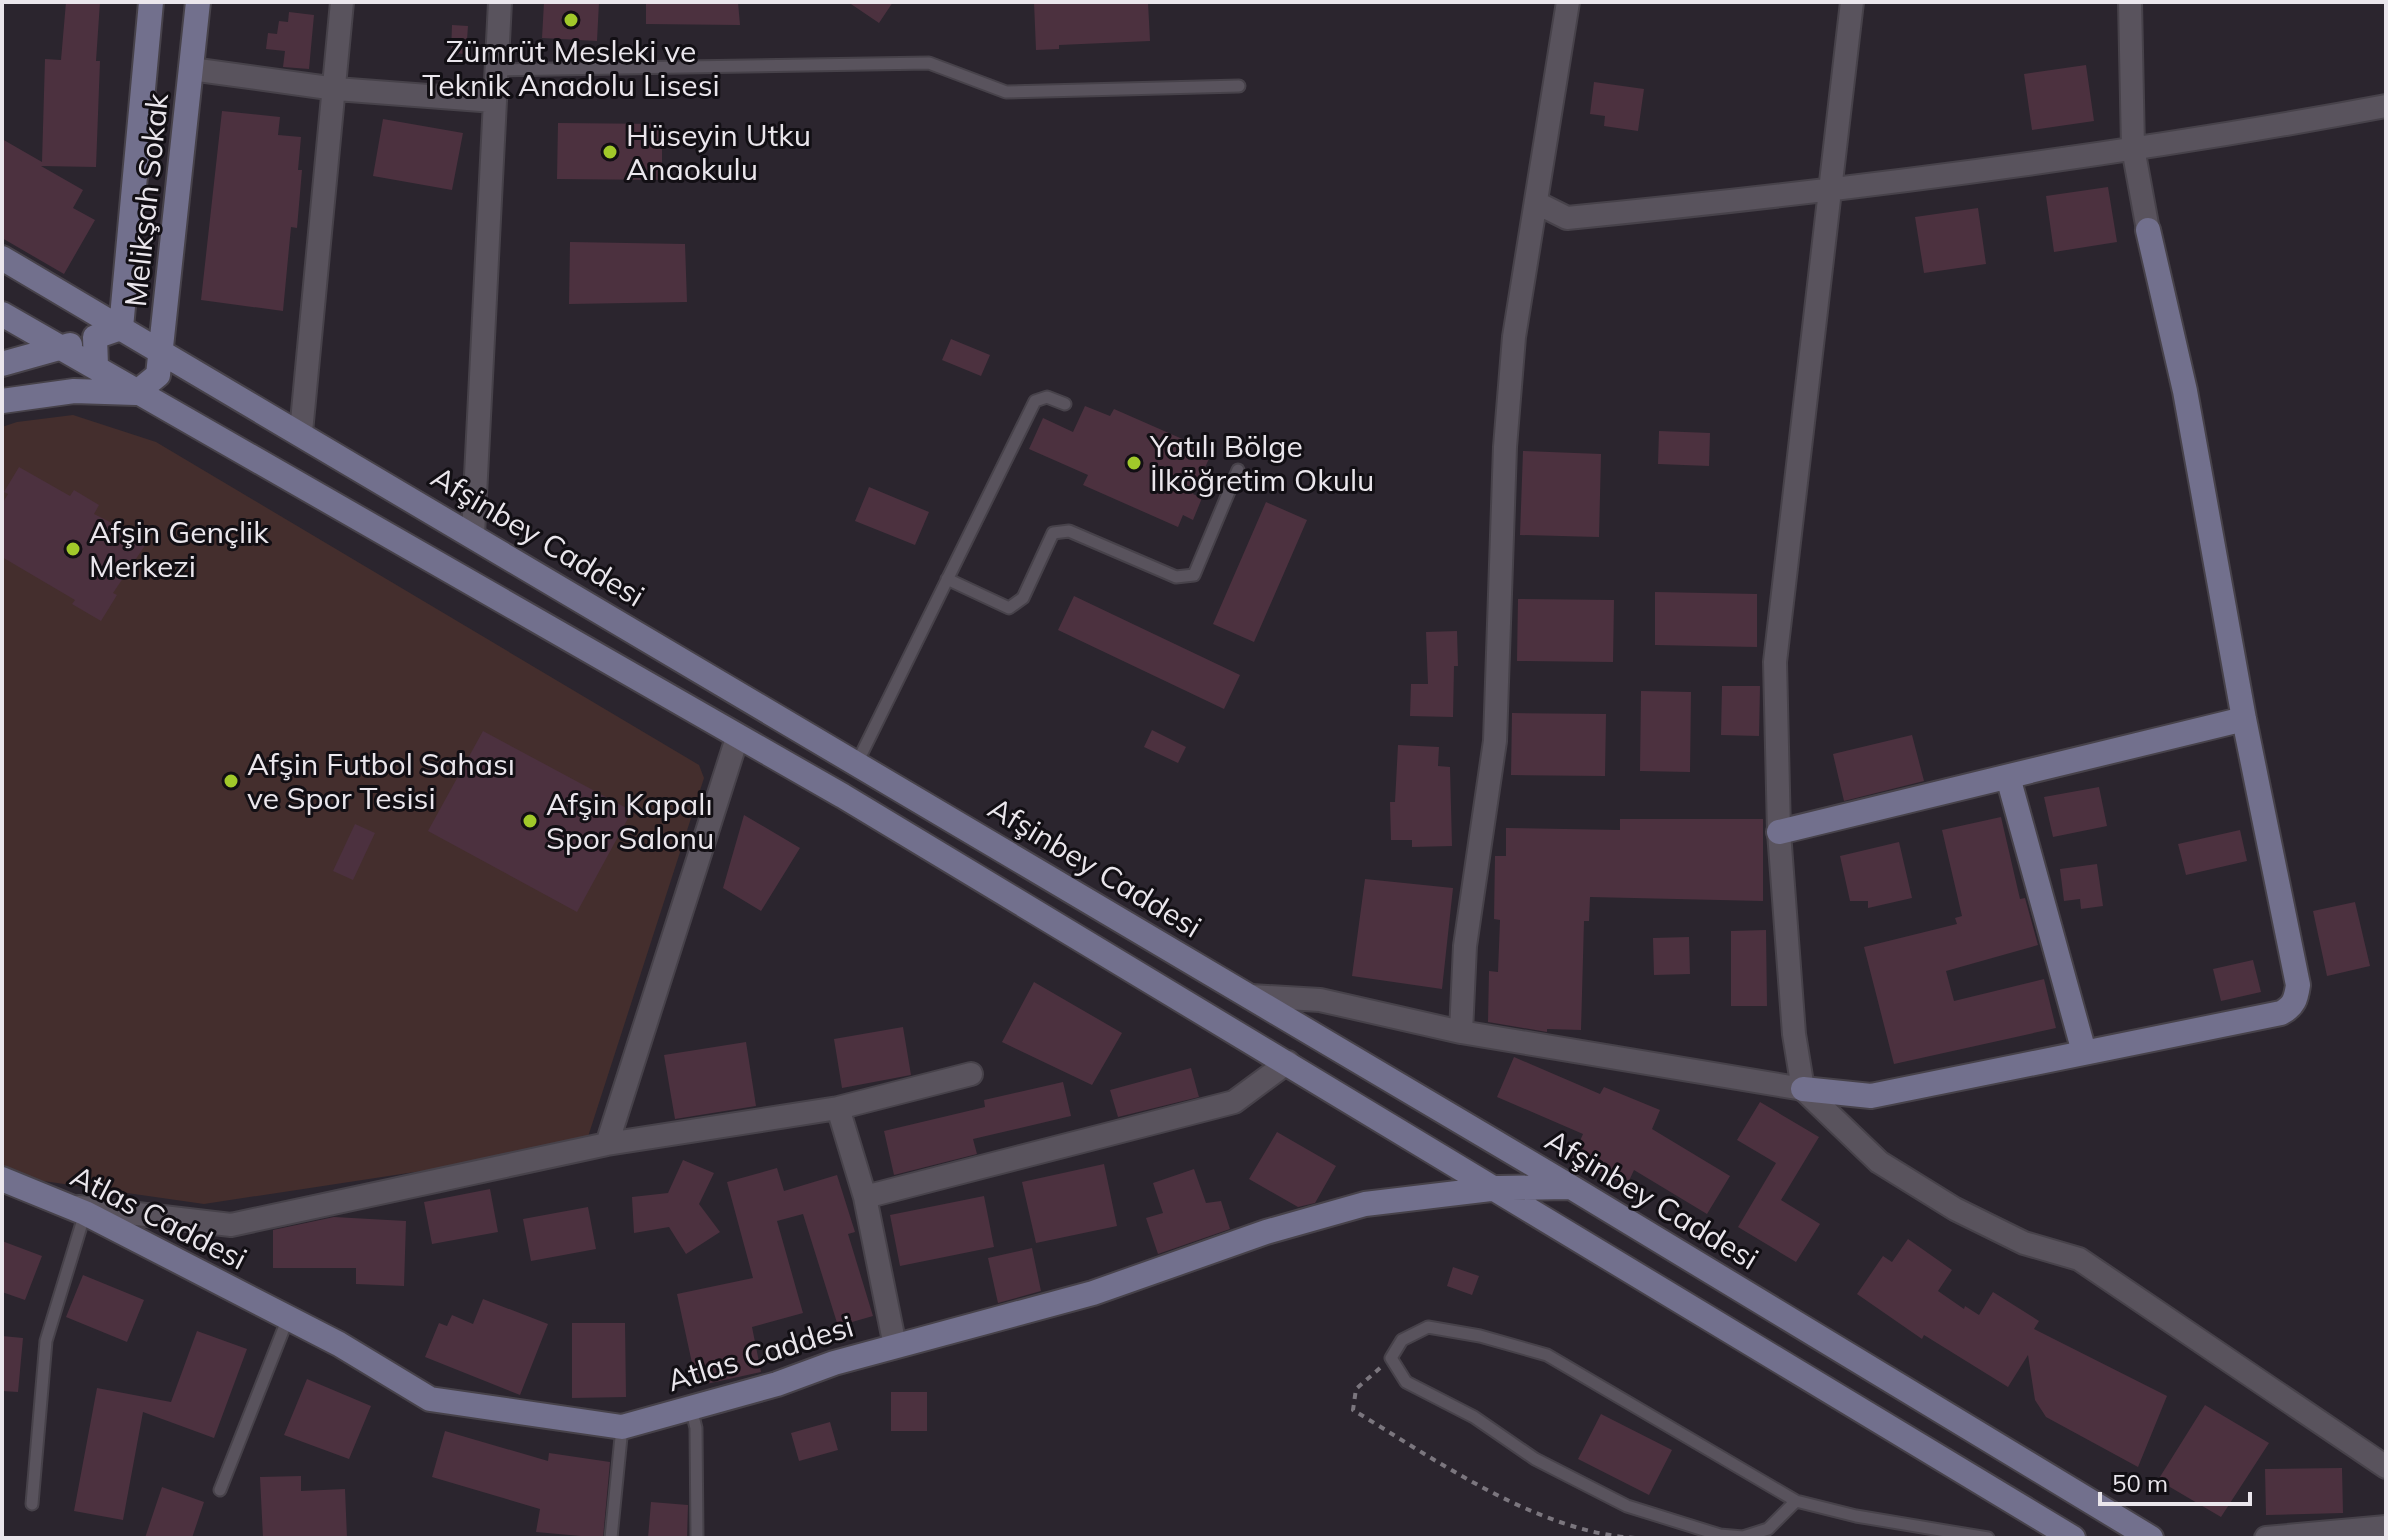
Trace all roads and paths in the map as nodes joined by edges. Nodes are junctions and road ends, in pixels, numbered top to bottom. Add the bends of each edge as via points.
1 (151, 2) edge
2 (198, 2) edge
3 (342, 2) edge
4 (500, 2) edge
5 (1568, 2) edge
6 (1852, 2) edge
7 (2130, 2) edge
8 (191, 69) junction
9 (496, 70) junction
10 (1239, 86) dead end
11 (336, 89) junction
12 (494, 101) junction
13 (2386, 106) edge
14 (2133, 148) junction
15 (1832, 192) junction
16 (1537, 203) junction
17 (2148, 230) joint
18 (2, 258) edge
19 (2, 314) edge
20 (121, 328) junction
21 (95, 337) junction
22 (61, 348) junction
23 (162, 351) junction
24 (2, 364) edge
25 (96, 366) junction
26 (136, 393) junction
27 (2, 401) edge
28 (1065, 404) dead end
29 (301, 432) junction
30 (1238, 470) dead end
31 (473, 535) junction
32 (947, 579) junction
33 (2244, 719) junction
34 (737, 738) junction
35 (857, 763) junction
36 (2008, 777) junction
37 (1779, 832) junction
38 (1251, 996) junction
39 (1461, 1032) junction
40 (2084, 1052) junction
41 (1288, 1062) junction
42 (971, 1074) dead end
43 (1803, 1089) junction
44 (838, 1108) junction
45 (607, 1144) junction
46 (2, 1179) edge
47 (1571, 1187) junction
48 (1499, 1188) junction
49 (865, 1197) junction
50 (79, 1209) junction
51 (288, 1318) junction
52 (895, 1346) junction
53 (1391, 1358) junction
54 (691, 1408) junction
55 (622, 1427) junction
56 (2386, 1467) edge
57 (220, 1490) dead end
58 (1796, 1501) junction
59 (32, 1504) dead end
60 (2386, 1527) edge
61 (611, 1538) edge
62 (697, 1538) edge
63 (1635, 1538) edge
64 (1988, 1538) edge
65 (2073, 1538) edge
66 (2151, 1538) edge
67 (2266, 1538) edge

1 - 20 main road, Melikşah Sokak
2 - 8 main road, Melikşah Sokak
3 - 11 street
4 - 9 street
5 - 16 street
6 - 15 street
7 - 14 street
8 - 11 street
8 - 23 main road, Melikşah Sokak
9 - 10 lane via 929,63 1006,92
9 - 12 street
11 - 12 street
11 - 29 street
12 - 31 street
13 - 14 street via 2207,140
14 - 15 street
14 - 17 street
15 - 16 street via 1567,218
15 - 37 street via 1775,662
16 - 39 street via 1514,337 1495,741 1465,946
17 - 33 main road via 2185,391
18 - 20 main road, Afşinbey Caddesi
19 - 22 main road
20 - 21 main road, Melikşah Sokak
20 - 23 main road, Afşinbey Caddesi
21 - 22 main road
21 - 25 main road, Melikşah Sokak
22 - 24 main road
22 - 25 main road
23 - 26 main road, Melikşah Sokak via 158,375
23 - 29 main road, Afşinbey Caddesi
25 - 26 main road
26 - 27 main road via 74,391
26 - 34 main road
28 - 32 lane via 1047,397 1035,401
29 - 31 main road, Afşinbey Caddesi
30 - 32 lane via 1194,575 1176,577 1069,531 1053,533 1023,598 1009,608
31 - 35 main road, Afşinbey Caddesi
32 - 35 lane
33 - 36 main road
33 - 40 main road via 2298,985 2292,1007
34 - 41 main road
34 - 45 street
35 - 38 main road, Afşinbey Caddesi
36 - 37 main road
36 - 40 main road
37 - 43 street
38 - 39 street via 1320,1000
38 - 47 main road, Afşinbey Caddesi
39 - 43 street
40 - 43 main road via 1871,1096
41 - 48 main road
41 - 49 street via 1234,1102
42 - 44 street
43 - 56 street via 1879,1162 2024,1243 2079,1259
44 - 45 street
44 - 49 street
45 - 50 street via 231,1225
46 - 50 main road, Atlas Caddesi
47 - 48 main road, Atlas Caddesi
47 - 66 main road, Afşinbey Caddesi
48 - 52 main road, Atlas Caddesi via 1365,1204 1266,1232 1093,1293
48 - 65 main road
49 - 52 street
50 - 51 main road, Atlas Caddesi
50 - 59 lane via 46,1341
51 - 55 main road, Atlas Caddesi via 430,1399
51 - 57 lane
52 - 54 main road, Atlas Caddesi
53 - 58 lane via 1402,1340 1428,1327 1547,1355
53 - 58 lane via 1406,1382 1474,1417 1535,1459 1627,1506 1720,1535 1743,1537 1768,1529
53 - 63 path via 1356,1389 1353,1410 1567,1527
54 - 55 main road, Atlas Caddesi
54 - 62 lane via 696,1428
55 - 61 lane
58 - 64 lane
60 - 67 street

